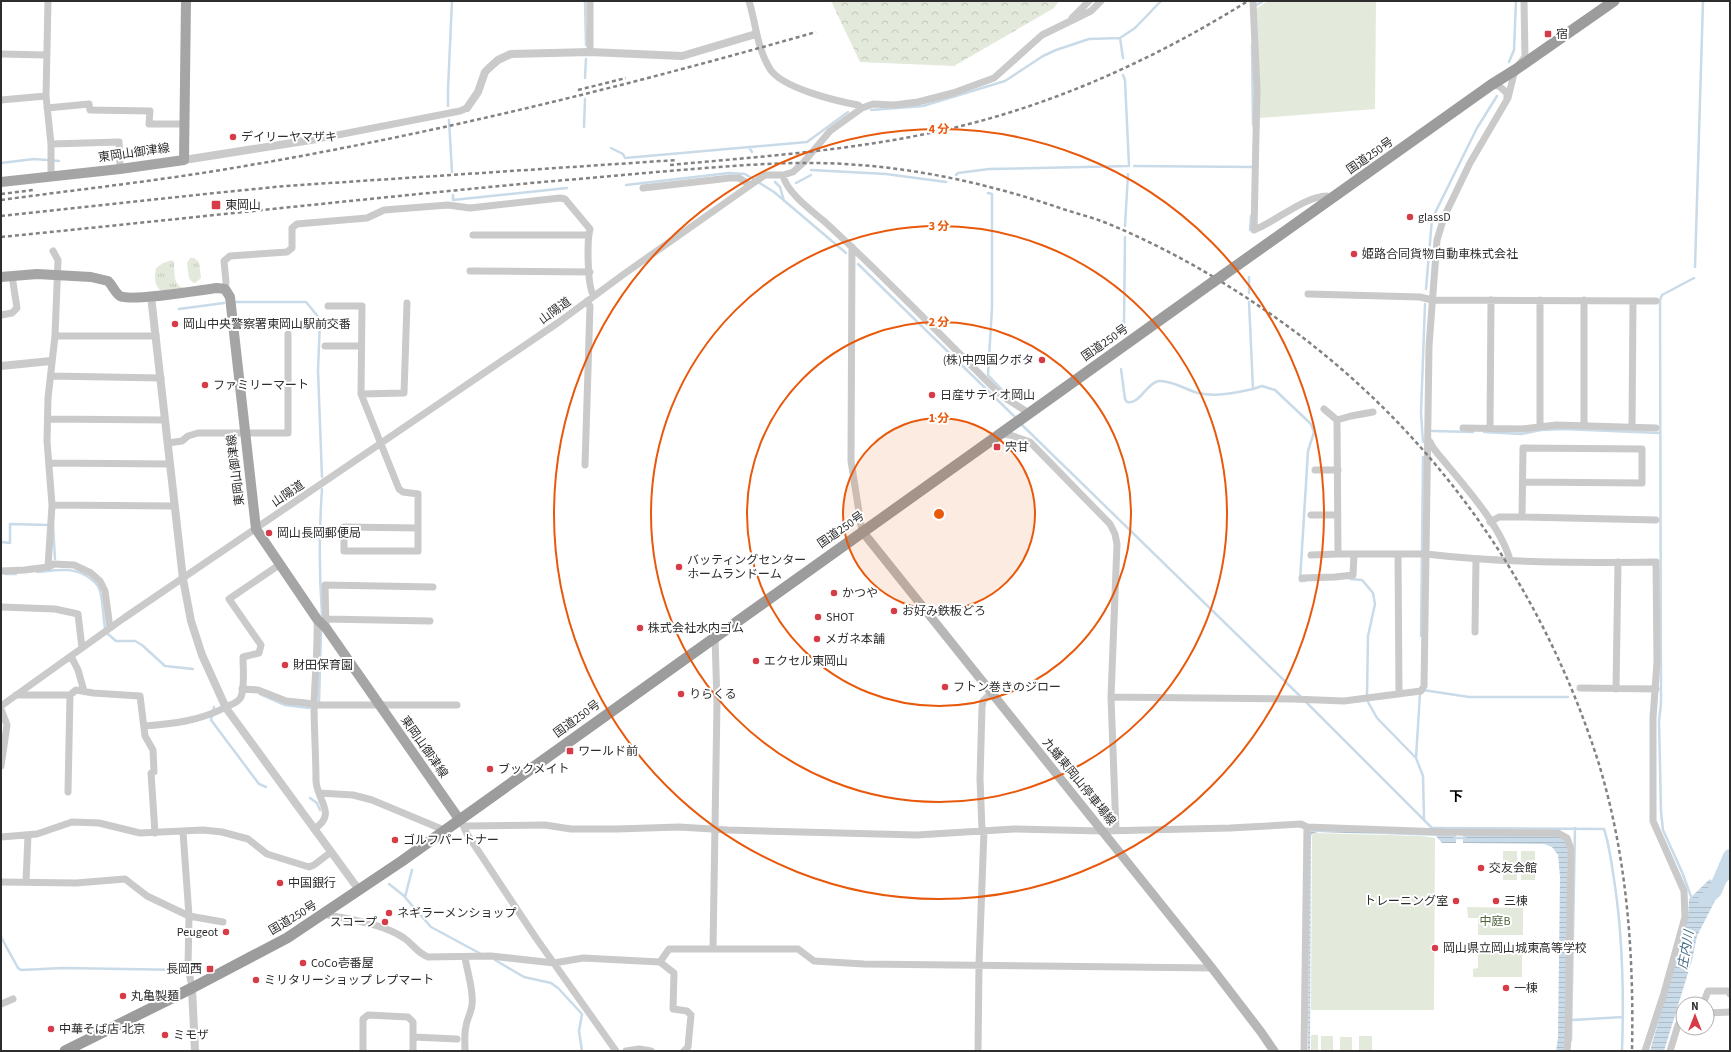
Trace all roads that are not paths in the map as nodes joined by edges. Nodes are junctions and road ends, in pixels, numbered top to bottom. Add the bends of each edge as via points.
1 (48, 1) edge
2 (186, 1) edge
3 (590, 1) edge
4 (749, 1) edge
5 (1089, 1) edge
6 (1101, 1) edge
7 (1524, 1) edge
8 (1614, 1) edge
9 (1253, 5) edge
10 (1068, 22) junction
11 (756, 34) junction
12 (590, 52) junction
13 (1, 54) edge
14 (47, 55) junction
15 (1515, 70) junction
16 (1491, 85) junction
17 (46, 96) junction
18 (1508, 98) junction
19 (1, 100) edge
20 (47, 108) junction
21 (467, 108) joint
22 (862, 108) junction
23 (184, 124) junction
24 (317, 139) joint
25 (51, 144) junction
26 (184, 160) junction
27 (120, 169) junction
28 (783, 175) junction
29 (51, 176) junction
30 (1, 182) edge
31 (751, 184) junction
32 (643, 188) dead end
33 (1331, 200) junction
34 (473, 235) dead end
35 (588, 235) junction
36 (852, 247) junction
37 (54, 251) dead end
38 (470, 271) dead end
39 (590, 272) junction
40 (12, 276) junction
41 (58, 276) junction
42 (1, 277) edge
43 (225, 289) junction
44 (1308, 294) dead end
45 (151, 296) junction
46 (594, 296) junction
47 (1432, 300) junction
48 (1490, 300) junction
49 (1540, 300) junction
50 (1584, 300) junction
51 (587, 301) junction
52 (1634, 301) junction
53 (1656, 301) dead end
54 (407, 303) dead end
55 (328, 306) dead end
56 (1, 315) edge
57 (288, 334) dead end
58 (55, 336) junction
59 (156, 336) junction
60 (325, 346) dead end
61 (361, 346) junction
62 (51, 361) junction
63 (1, 366) edge
64 (50, 376) junction
65 (161, 378) junction
66 (361, 397) junction
67 (1324, 409) dead end
68 (1373, 412) dead end
69 (1027, 414) junction
70 (48, 419) junction
71 (165, 420) junction
72 (1337, 420) junction
73 (1540, 426) junction
74 (1584, 426) junction
75 (1464, 428) dead end
76 (1490, 428) junction
77 (1632, 428) junction
78 (1656, 428) dead end
79 (244, 432) junction
80 (999, 434) junction
81 (1429, 440) junction
82 (168, 443) junction
83 (380, 444) junction
84 (50, 463) junction
85 (170, 464) junction
86 (585, 465) dead end
87 (1315, 470) dead end
88 (1338, 470) junction
89 (1523, 482) junction
90 (52, 505) junction
91 (174, 506) junction
92 (1311, 515) dead end
93 (1338, 515) junction
94 (1522, 517) junction
95 (1656, 520) dead end
96 (1490, 522) junction
97 (418, 528) junction
98 (256, 529) junction
99 (862, 531) junction
100 (1338, 554) junction
101 (1354, 554) junction
102 (1398, 554) junction
103 (1423, 554) junction
104 (1311, 555) dead end
105 (1476, 559) junction
106 (1510, 560) junction
107 (1618, 562) junction
108 (279, 565) junction
109 (48, 567) junction
110 (1, 571) edge
111 (1302, 578) dead end
112 (183, 579) junction
113 (433, 587) dead end
114 (1, 607) edge
115 (430, 621) dead end
116 (323, 622) junction
117 (110, 628) junction
118 (1475, 632) dead end
119 (715, 636) junction
120 (82, 648) junction
121 (71, 656) junction
122 (1580, 688) dead end
123 (242, 689) junction
124 (1616, 689) junction
125 (1656, 689) junction
126 (84, 691) junction
127 (991, 693) junction
128 (1399, 694) junction
129 (16, 695) junction
130 (70, 695) junction
131 (1112, 697) junction
132 (379, 704) junction
133 (314, 705) junction
134 (457, 705) dead end
135 (1, 706) edge
136 (226, 708) junction
137 (1, 709) edge
138 (144, 726) junction
139 (1, 766) edge
140 (68, 792) dead end
141 (319, 792) junction
142 (462, 823) junction
143 (1307, 828) junction
144 (314, 829) junction
145 (715, 829) junction
146 (444, 830) junction
147 (983, 830) junction
148 (1116, 830) junction
149 (1102, 831) junction
150 (155, 832) junction
151 (183, 832) junction
152 (28, 835) junction
153 (1, 837) edge
154 (331, 852) junction
155 (1, 882) edge
156 (26, 882) junction
157 (359, 890) junction
158 (327, 915) junction
159 (189, 916) junction
160 (222, 922) dead end
161 (713, 949) junction
162 (465, 957) junction
163 (660, 962) junction
164 (554, 963) junction
165 (979, 964) junction
166 (1212, 968) junction
167 (192, 988) junction
168 (1730, 994) edge
169 (1706, 996) edge
170 (13, 998) dead end
171 (1, 1004) edge
172 (1730, 1012) edge
173 (1715, 1013) edge
174 (1675, 1035) edge
175 (413, 1037) junction
176 (457, 1039) dead end
177 (65, 1051) edge
178 (195, 1051) edge
179 (363, 1051) edge
180 (412, 1051) edge
181 (465, 1051) edge
182 (616, 1051) edge
183 (626, 1051) edge
184 (651, 1051) edge
185 (684, 1051) edge
186 (978, 1051) edge
187 (1274, 1051) edge
188 (1304, 1051) edge
189 (1567, 1051) edge
190 (1645, 1051) edge
191 (1670, 1051) edge

1 - 14 street
2 - 23 main road, 東岡山御津線
3 - 12 street
4 - 11 street
5 - 10 street
6 - 10 street via 1091,11
7 - 15 street via 1525,57
8 - 15 highway, 国道250号
9 - 33 street via 1257,89 1254,230 1320,196 1327,196
10 - 22 street via 1042,35 994,78 918,102 874,104
11 - 12 street via 682,56
11 - 22 street via 770,70 782,79 804,90
12 - 21 street via 521,53 506,56 493,63 485,72 478,92
13 - 14 street
14 - 17 street
15 - 16 highway, 国道250号
15 - 18 street
16 - 18 street via 1500,86
16 - 33 highway, 国道250号
17 - 19 street
17 - 20 street
18 - 47 street via 1470,163 1444,217 1437,240
20 - 23 street via 89,104 90,110 150,111 149,124
20 - 25 street
21 - 24 street
22 - 28 street via 830,131 793,172
23 - 26 main road, 東岡山御津線
24 - 26 street
25 - 27 street via 119,142
25 - 29 street
26 - 27 main road, 東岡山御津線
27 - 29 main road, 東岡山御津線
28 - 31 street, 山陽道 via 765,175
28 - 36 street via 794,194
29 - 30 main road, 東岡山御津線
31 - 32 street via 739,178 730,178
31 - 46 street, 山陽道
33 - 69 highway, 国道250号, bridge
34 - 35 street
35 - 39 street
35 - 43 street via 590,229 565,199 560,198 470,208 448,205 384,210 367,218 297,224 292,228 292,248 287,252 230,256 224,261
36 - 69 street via 1002,396
36 - 99 street via 851,461
37 - 41 street via 58,260
38 - 39 street
39 - 46 street via 591,292
40 - 41 main road
40 - 42 main road
40 - 56 street via 17,308 12,313
41 - 45 main road via 104,279 122,297
41 - 58 street
43 - 45 main road
43 - 79 main road, 東岡山御津線 via 230,297
44 - 47 street via 1413,297
45 - 59 street
46 - 51 street, 山陽道
47 - 48 street
47 - 81 street via 1429,346
48 - 49 street
48 - 76 street
49 - 50 street
49 - 73 street
50 - 52 street
50 - 74 street
51 - 83 street, 山陽道
51 - 86 street via 590,306
52 - 53 street
52 - 77 street
54 - 66 street via 404,393
55 - 61 street via 362,306
57 - 79 street via 288,433
58 - 59 street
58 - 62 street
59 - 65 street
60 - 61 street
61 - 66 street
62 - 63 street
62 - 64 street
64 - 65 street
64 - 70 street
65 - 71 street
66 - 83 street
67 - 72 street
68 - 72 street
69 - 80 highway, 国道250号
70 - 71 street
70 - 84 street
71 - 82 street
72 - 88 street
73 - 74 street
73 - 76 street via 1521,429
74 - 77 street
75 - 76 street
77 - 78 street
79 - 82 street via 198,433 182,441
79 - 98 main road, 東岡山御津線
80 - 99 highway, 国道250号
80 - 131 street via 1030,442 1110,524 1115,534 1116,593
81 - 96 street via 1433,450
81 - 103 street
82 - 85 street
83 - 97 street via 399,489 418,494
83 - 98 street, 山陽道
84 - 85 street
84 - 90 street
85 - 91 street
87 - 88 street
88 - 93 street
89 - 89 street via 1523,448 1642,449 1642,483
89 - 94 street
90 - 91 street
90 - 109 street
91 - 112 street
92 - 93 street
93 - 100 street
94 - 95 street
94 - 96 street via 1499,517
96 - 106 street via 1507,550
97 - 97 street via 344,527 344,551 418,551
98 - 108 main road, 東岡山御津線
98 - 112 street, 山陽道
99 - 119 highway, 国道250号
99 - 127 main road, 九蟠東岡山停車場線
100 - 101 street
100 - 104 street
101 - 102 street
101 - 111 street via 1353,575
102 - 103 street
102 - 128 street
103 - 105 street
103 - 128 street via 1424,686 1420,691
105 - 106 street
105 - 118 street
106 - 107 street
107 - 124 street
107 - 125 street via 1656,562
108 - 116 main road, 東岡山御津線
108 - 123 street via 230,599 261,645 259,653 243,657
109 - 110 street
109 - 117 street via 54,564 74,566 91,573 100,581 105,591
112 - 117 street, 山陽道
112 - 136 street via 191,621 202,656
113 - 116 street via 325,586
114 - 120 street via 78,614
115 - 116 street
116 - 132 main road, 東岡山御津線
116 - 133 street via 318,636
117 - 120 street, 山陽道
119 - 142 highway, 国道250号
119 - 145 street
120 - 121 street, 山陽道
121 - 126 street
121 - 129 street, 山陽道
122 - 124 street
123 - 133 street via 258,690 286,701
123 - 136 street via 237,703
124 - 125 street
125 - 190 street via 1653,718 1653,821 1684,892 1686,917
126 - 130 street via 76,690
126 - 138 street via 140,696
127 - 147 street via 983,701 982,708 980,780
127 - 149 main road, 九蟠東岡山停車場線
128 - 131 street via 1344,701
129 - 130 street
129 - 135 street, 山陽道
130 - 140 street
131 - 148 street
132 - 133 street
132 - 134 street
132 - 142 main road, 東岡山御津線
133 - 141 street via 316,784
136 - 138 street via 211,715 176,724
136 - 144 street
137 - 139 street via 7,725
138 - 150 street via 145,736 153,750 154,772 151,773
141 - 144 street via 326,818
141 - 146 street via 353,795 372,800
142 - 145 street via 571,828
142 - 146 highway, 国道250号
142 - 164 street
143 - 148 street via 1301,824
143 - 188 street
143 - 189 street via 1552,832 1567,838 1571,849
144 - 154 street
145 - 147 street via 917,835
145 - 161 street
146 - 157 highway, 国道250号
147 - 149 street via 1052,828
147 - 165 street
148 - 149 street
149 - 166 main road, 九蟠東岡山停車場線
150 - 151 street
150 - 152 street via 140,833 99,823 72,822
151 - 154 street via 222,832 248,839 267,854 309,866
151 - 159 street
152 - 153 street
152 - 156 street
154 - 157 street
155 - 156 street
156 - 159 street via 76,883 125,879 147,896
157 - 158 highway, 国道250号
158 - 162 street via 383,928 405,939 419,954 428,958
158 - 167 highway, 国道250号
159 - 160 street
159 - 167 street via 188,966
161 - 163 street via 669,949
161 - 165 street via 798,949 814,962
162 - 164 street via 491,956
162 - 181 street via 473,998 466,1026
163 - 164 street via 582,958
163 - 185 street via 674,974 673,1009 687,1010 691,1015 688,1047
164 - 182 street
165 - 166 street
165 - 186 street
166 - 187 main road, 九蟠東岡山停車場線
167 - 177 highway, 国道250号
167 - 178 street
168 - 169 street via 1728,991 1708,991
170 - 171 street
172 - 173 street
174 - 191 street
175 - 176 street
175 - 179 street via 413,1022 408,1017 368,1015 363,1019
175 - 180 street
183 - 184 street

